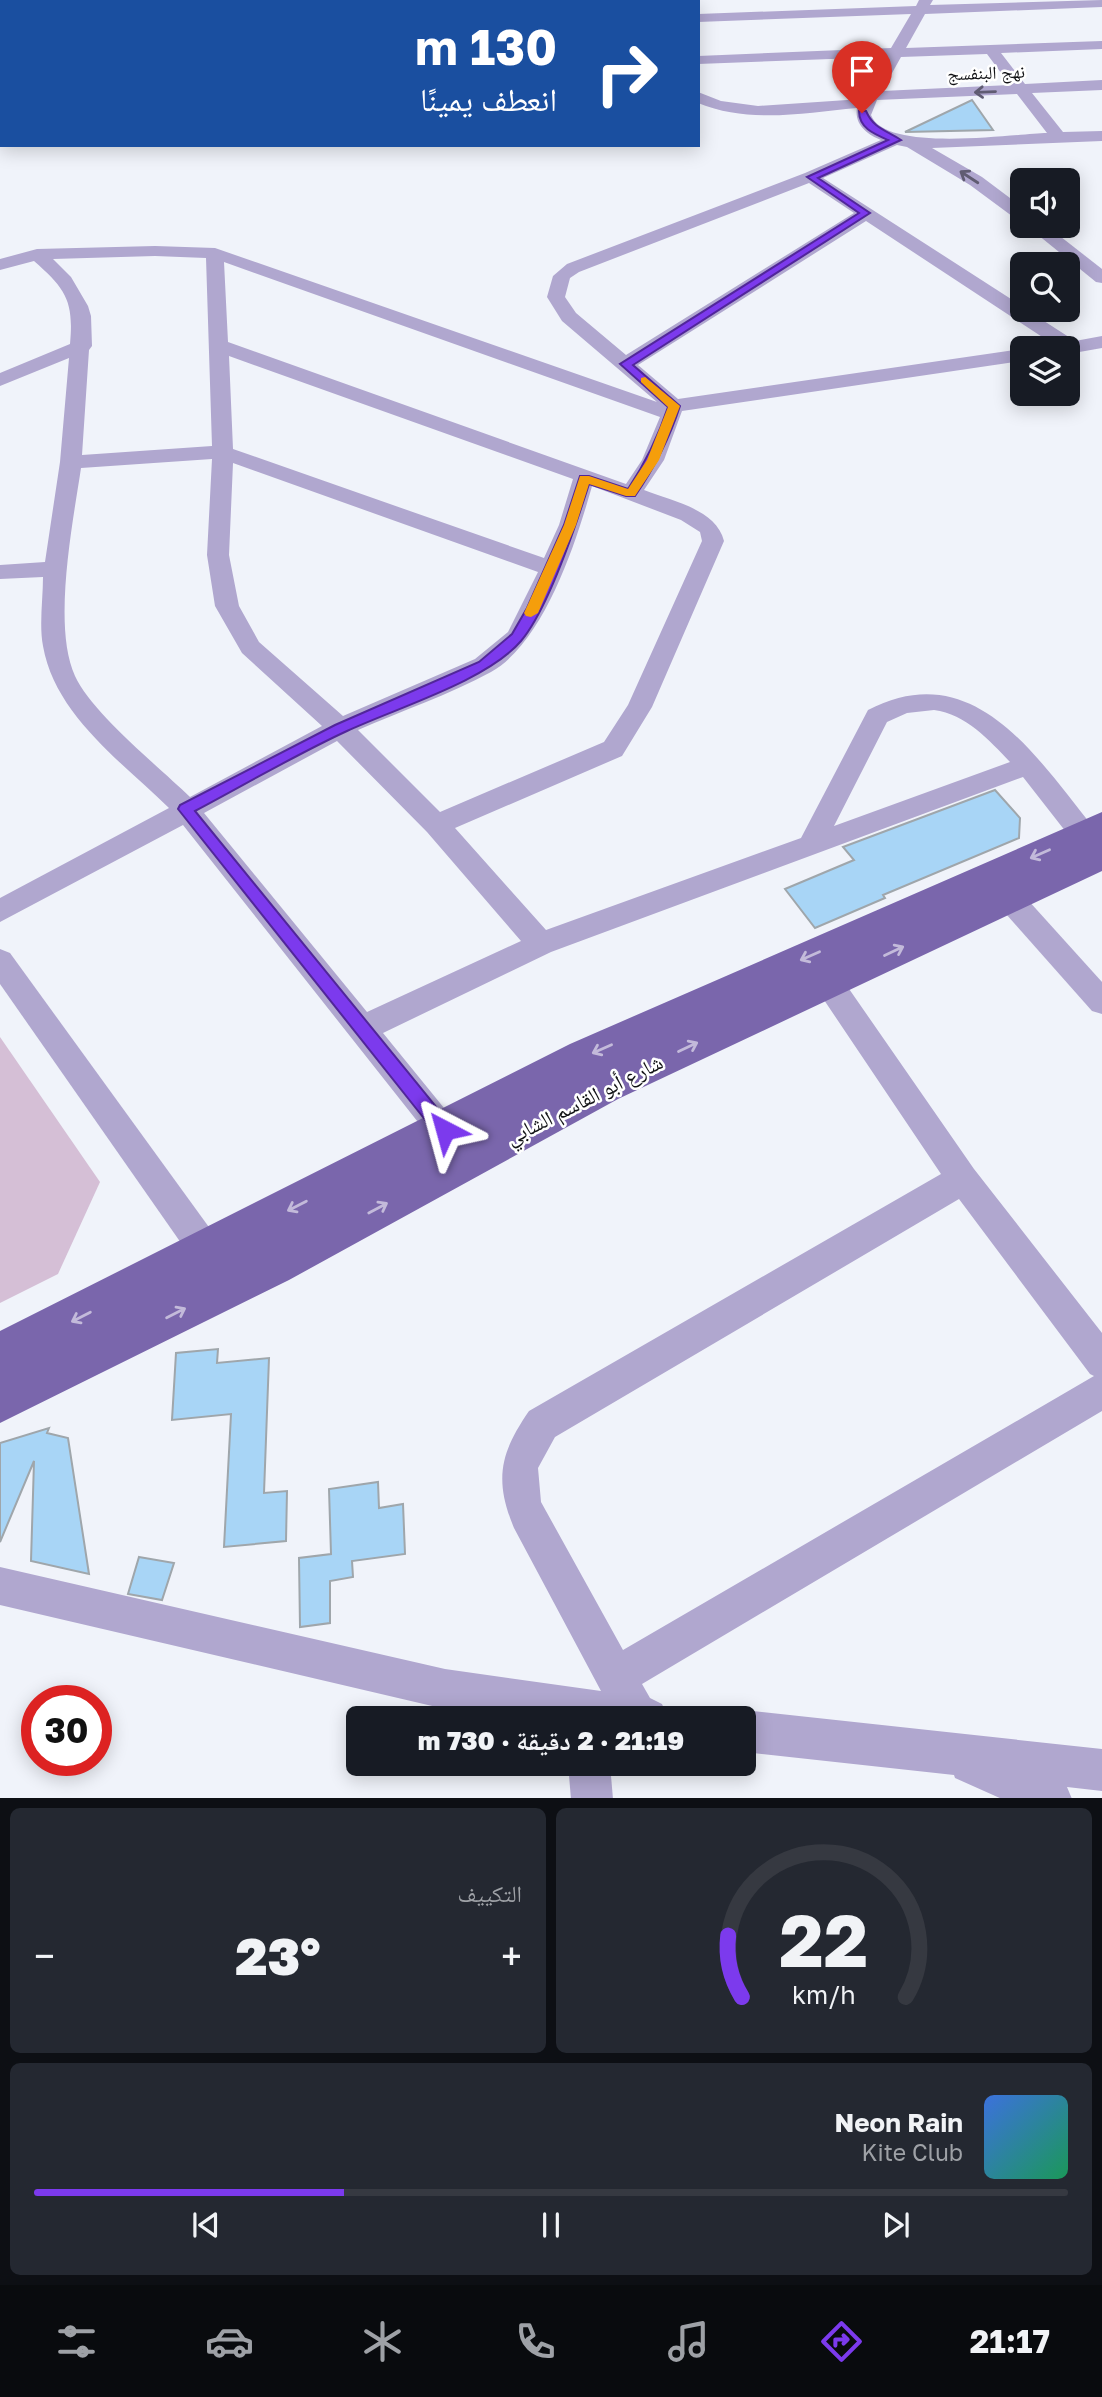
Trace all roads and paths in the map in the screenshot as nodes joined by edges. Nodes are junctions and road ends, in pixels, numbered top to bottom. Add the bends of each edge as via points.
1 (1097, 2) edge
2 (924, 4) edge
3 (1018, 5) junction
4 (700, 18) edge
5 (1041, 36) junction
6 (1102, 45) edge
7 (990, 48) junction
8 (897, 52) junction
9 (700, 60) edge
10 (1102, 85) edge
11 (1023, 90) junction
12 (700, 98) edge
13 (869, 99) junction
14 (1102, 136) edge
15 (1058, 138) junction
16 (904, 142) junction
17 (811, 177) junction
18 (1010, 206) edge
19 (866, 213) junction
20 (1051, 238) edge
21 (215, 253) junction
22 (37, 254) junction
23 (1102, 259) edge
24 (1082, 262) junction
25 (0, 265) edge
26 (1102, 278) edge
27 (1052, 336) edge
28 (1102, 342) edge
29 (82, 346) junction
30 (220, 346) junction
31 (1080, 346) edge
32 (1010, 357) edge
33 (625, 364) junction
34 (0, 380) edge
35 (673, 410) junction
36 (223, 452) junction
37 (71, 462) junction
38 (584, 478) junction
39 (631, 494) junction
40 (551, 568) junction
41 (55, 569) junction
42 (0, 572) edge
43 (340, 728) junction
44 (1027, 766) junction
45 (186, 809) junction
46 (436, 825) junction
47 (1096, 838) edge
48 (811, 844) junction
49 (1008, 897) junction
50 (0, 911) edge
51 (541, 944) junction
52 (0, 961) edge
53 (828, 982) junction
54 (1102, 1002) edge
55 (361, 1029) junction
56 (456, 1146) junction
57 (963, 1178) junction
58 (207, 1252) junction
59 (0, 1357) edge
60 (1102, 1362) edge
61 (1102, 1391) edge
62 (0, 1398) edge
63 (0, 1586) edge
64 (615, 1677) junction
65 (545, 1706) edge
66 (637, 1706) edge
67 (756, 1732) edge
68 (942, 1751) junction
69 (1102, 1770) edge
70 (591, 1776) edge
71 (592, 1798) edge
72 (1051, 1798) edge

1 - 3 street
2 - 3 street
2 - 4 street
2 - 8 street
3 - 5 street
5 - 6 street
5 - 7 street
7 - 8 street
7 - 11 street
8 - 9 street
8 - 13 street
10 - 11 street, نهج البنفسج
11 -> 13 street, نهج البنفسج
11 - 15 street
12 - 13 street, نهج البنفسج via 732,109 755,110
13 - 16 street via 862,113 865,122 876,132
14 - 15 street
15 - 16 street
16 - 17 street
18 -> 16 street via 976,181
17 - 19 street
17 - 33 street via 562,276 556,297 560,307
19 - 27 street
19 - 33 street
20 - 24 street
21 - 22 street
21 - 30 street
21 - 35 street
22 - 25 street
22 - 29 street via 77,296
23 - 24 street
24 - 26 street
28 - 31 street
29 - 34 street
29 - 37 street
30 - 36 street
30 - 38 street
32 - 35 street
33 - 35 street
35 - 39 street via 653,460
36 - 37 street
36 - 40 street
36 - 43 street via 218,555 226,606 250,648
37 - 41 street
38 - 39 street
38 - 40 street
39 - 46 street via 701,522 710,529 713,541 629,727 613,749
40 - 43 street via 517,637 484,665
41 - 42 street
41 - 45 street via 54,644 63,678 88,714
43 - 45 street
43 - 46 street
44 - 47 street
44 - 48 street
44 - 48 street via 986,724 956,706 925,701 898,704 877,716
45 - 50 street
45 - 55 street
46 - 51 street
47 - 49 main road, شارع أبو القاسم الشابي
47 -> 56 main road, شارع أبو القاسم الشابي via 585,1057
48 - 51 street
53 -> 49 main road, شارع أبو القاسم الشابي
49 - 54 street
51 - 55 street
52 - 58 street
56 -> 53 main road, شارع أبو القاسم الشابي via 536,1121
53 - 57 street
55 - 56 street
56 -> 58 main road, شارع أبو القاسم الشابي
62 -> 56 main road, شارع أبو القاسم الشابي via 248,1276
57 - 60 street
57 - 64 street via 542,1424 527,1444 518,1494
58 -> 59 main road, شارع أبو القاسم الشابي
61 - 64 street
63 - 65 street via 445,1689
64 - 66 street
67 - 68 street
68 - 69 street
68 - 72 street
70 - 71 street

